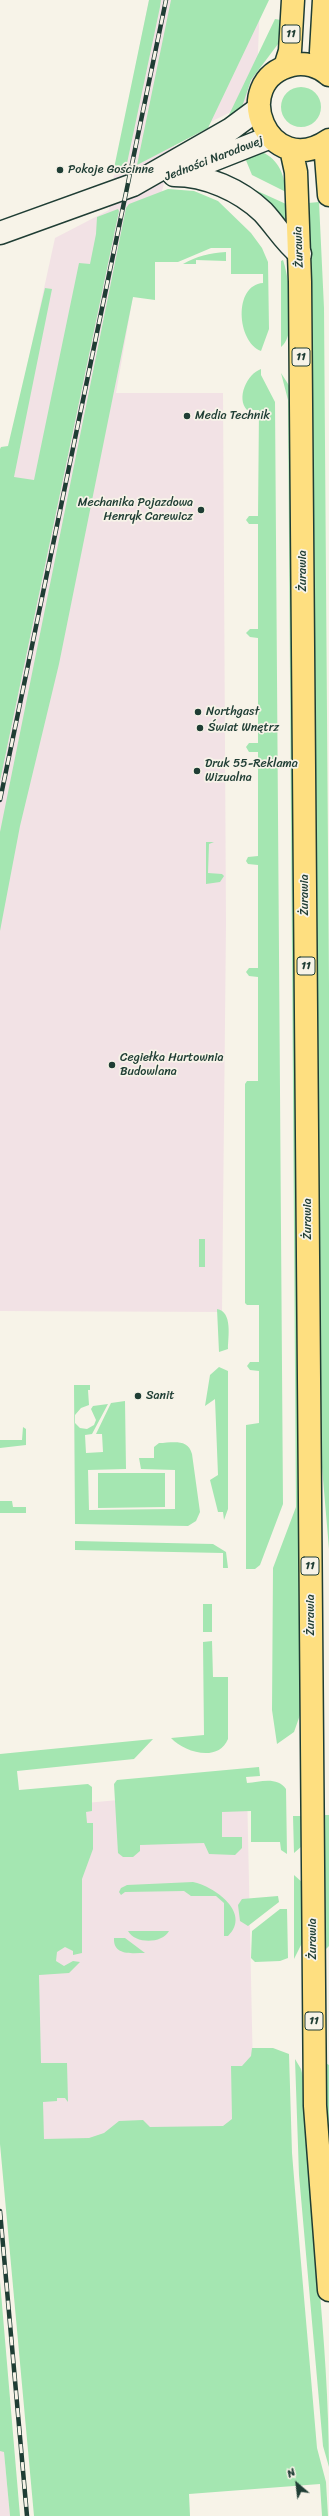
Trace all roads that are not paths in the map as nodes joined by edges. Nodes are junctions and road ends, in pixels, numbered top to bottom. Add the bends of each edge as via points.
1 (293, 0) edge
2 (324, 0) edge
3 (285, 68) junction
4 (326, 73) edge
5 (258, 109) junction
6 (271, 137) junction
7 (327, 141) edge
8 (291, 149) junction
9 (174, 175) junction
10 (133, 184) junction
11 (329, 195) edge
12 (0, 233) edge
13 (300, 254) junction
14 (329, 2290) edge

1 - 3 main road, 11 via 290,51
2 - 4 main road via 321,52
3 - 4 main road via 305,65
3 - 5 main road via 265,84
5 - 6 main road via 263,126
5 - 10 street, Jedności Narodowej via 231,129
6 - 8 main road
6 - 9 street, Jedności Narodowej
7 - 8 main road via 311,149
7 - 11 main road
8 - 13 main road, Żurawia / 11 via 296,172
9 - 10 street, Jedności Narodowej
9 - 13 street via 193,176 216,183 248,200 262,212 289,246
10 - 12 street, Jedności Narodowej
13 - 14 main road, Żurawia / 11 via 314,2062 319,2173

